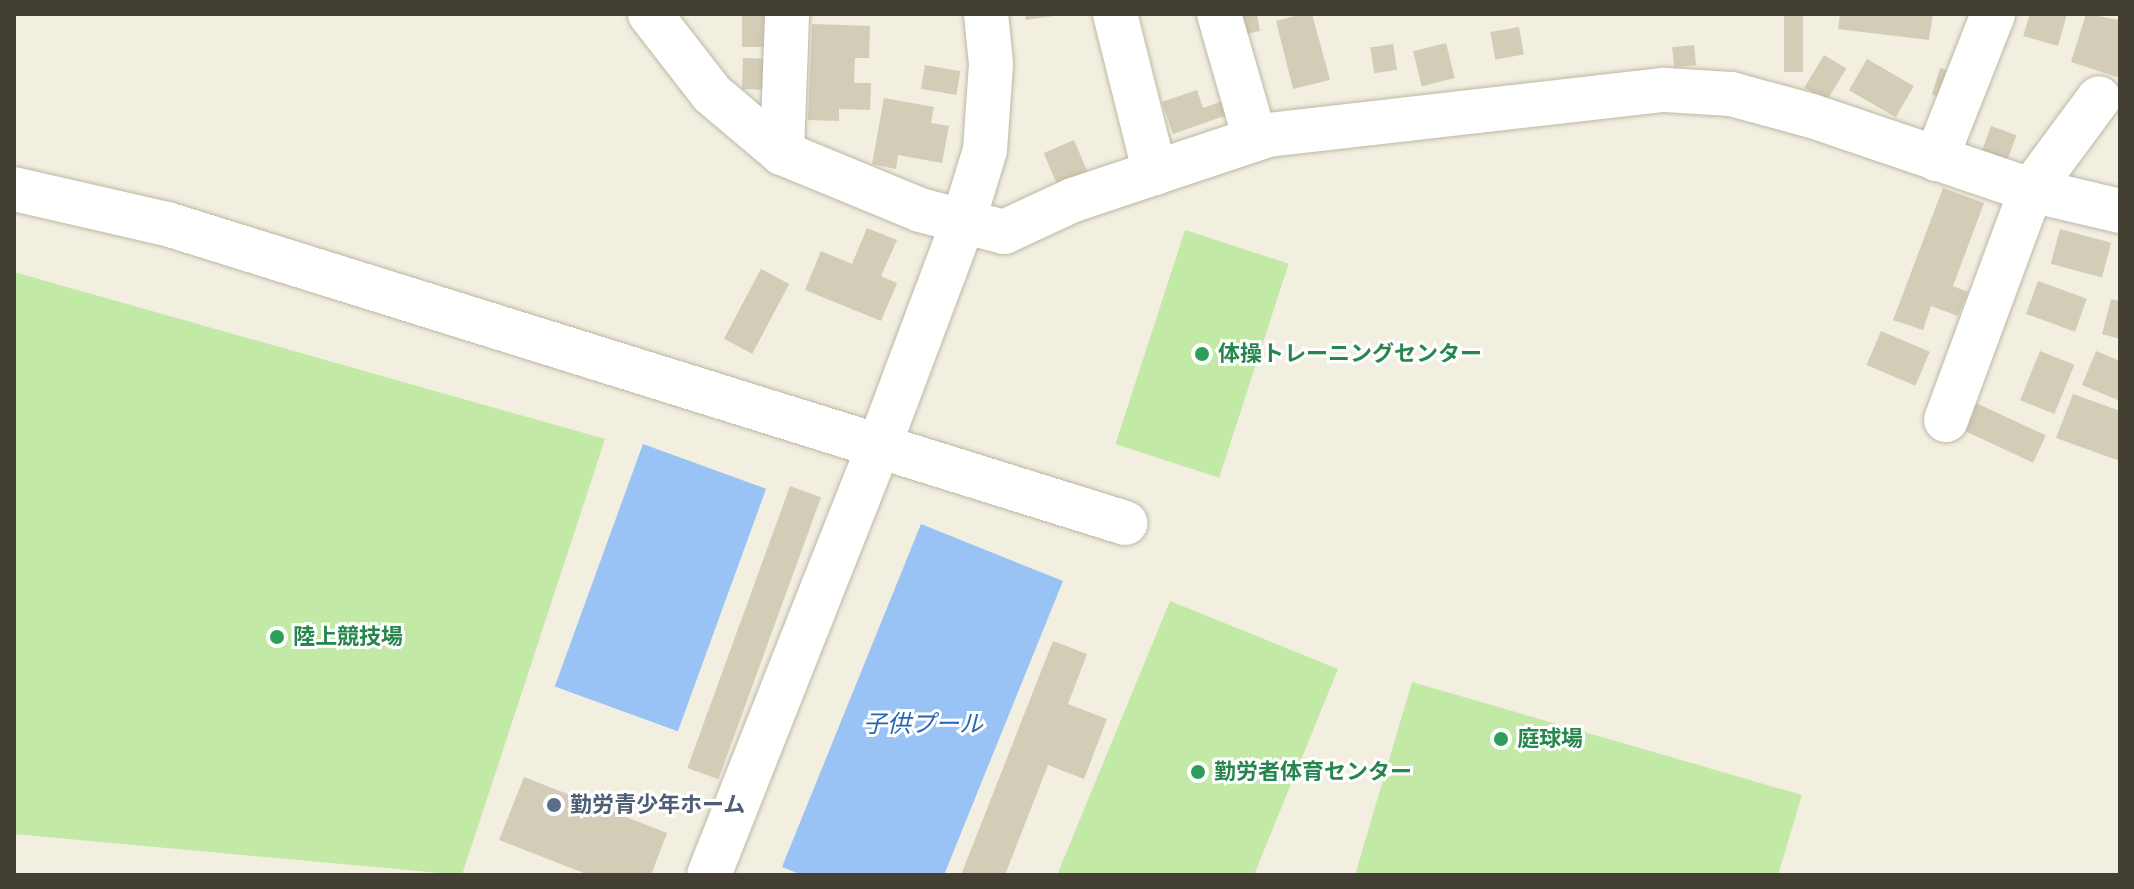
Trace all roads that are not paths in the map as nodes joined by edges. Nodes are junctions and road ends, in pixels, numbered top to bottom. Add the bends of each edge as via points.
1 (650, 14) edge
2 (787, 14) edge
3 (986, 14) edge
4 (1115, 14) edge
5 (1219, 14) edge
6 (1993, 14) edge
7 (2099, 98) dead end
8 (1255, 139) junction
9 (782, 153) junction
10 (1936, 159) junction
11 (1155, 173) junction
12 (14, 189) edge
13 (2031, 190) junction
14 (2120, 211) edge
15 (963, 222) junction
16 (1946, 420) dead end
17 (879, 446) junction
18 (1125, 523) dead end
19 (709, 875) edge

1 - 9 street via 712,94
2 - 9 street
3 - 15 street via 991,64 985,150
4 - 11 street
5 - 8 street
6 - 10 street
7 - 13 street
8 - 10 street via 1665,90 1731,94
8 - 11 street
9 - 15 street via 920,210
10 - 13 street
11 - 15 street via 1073,200 1004,232
12 - 17 street via 167,224
13 - 14 street
13 - 16 street
15 - 17 street
17 - 18 street
17 - 19 street

